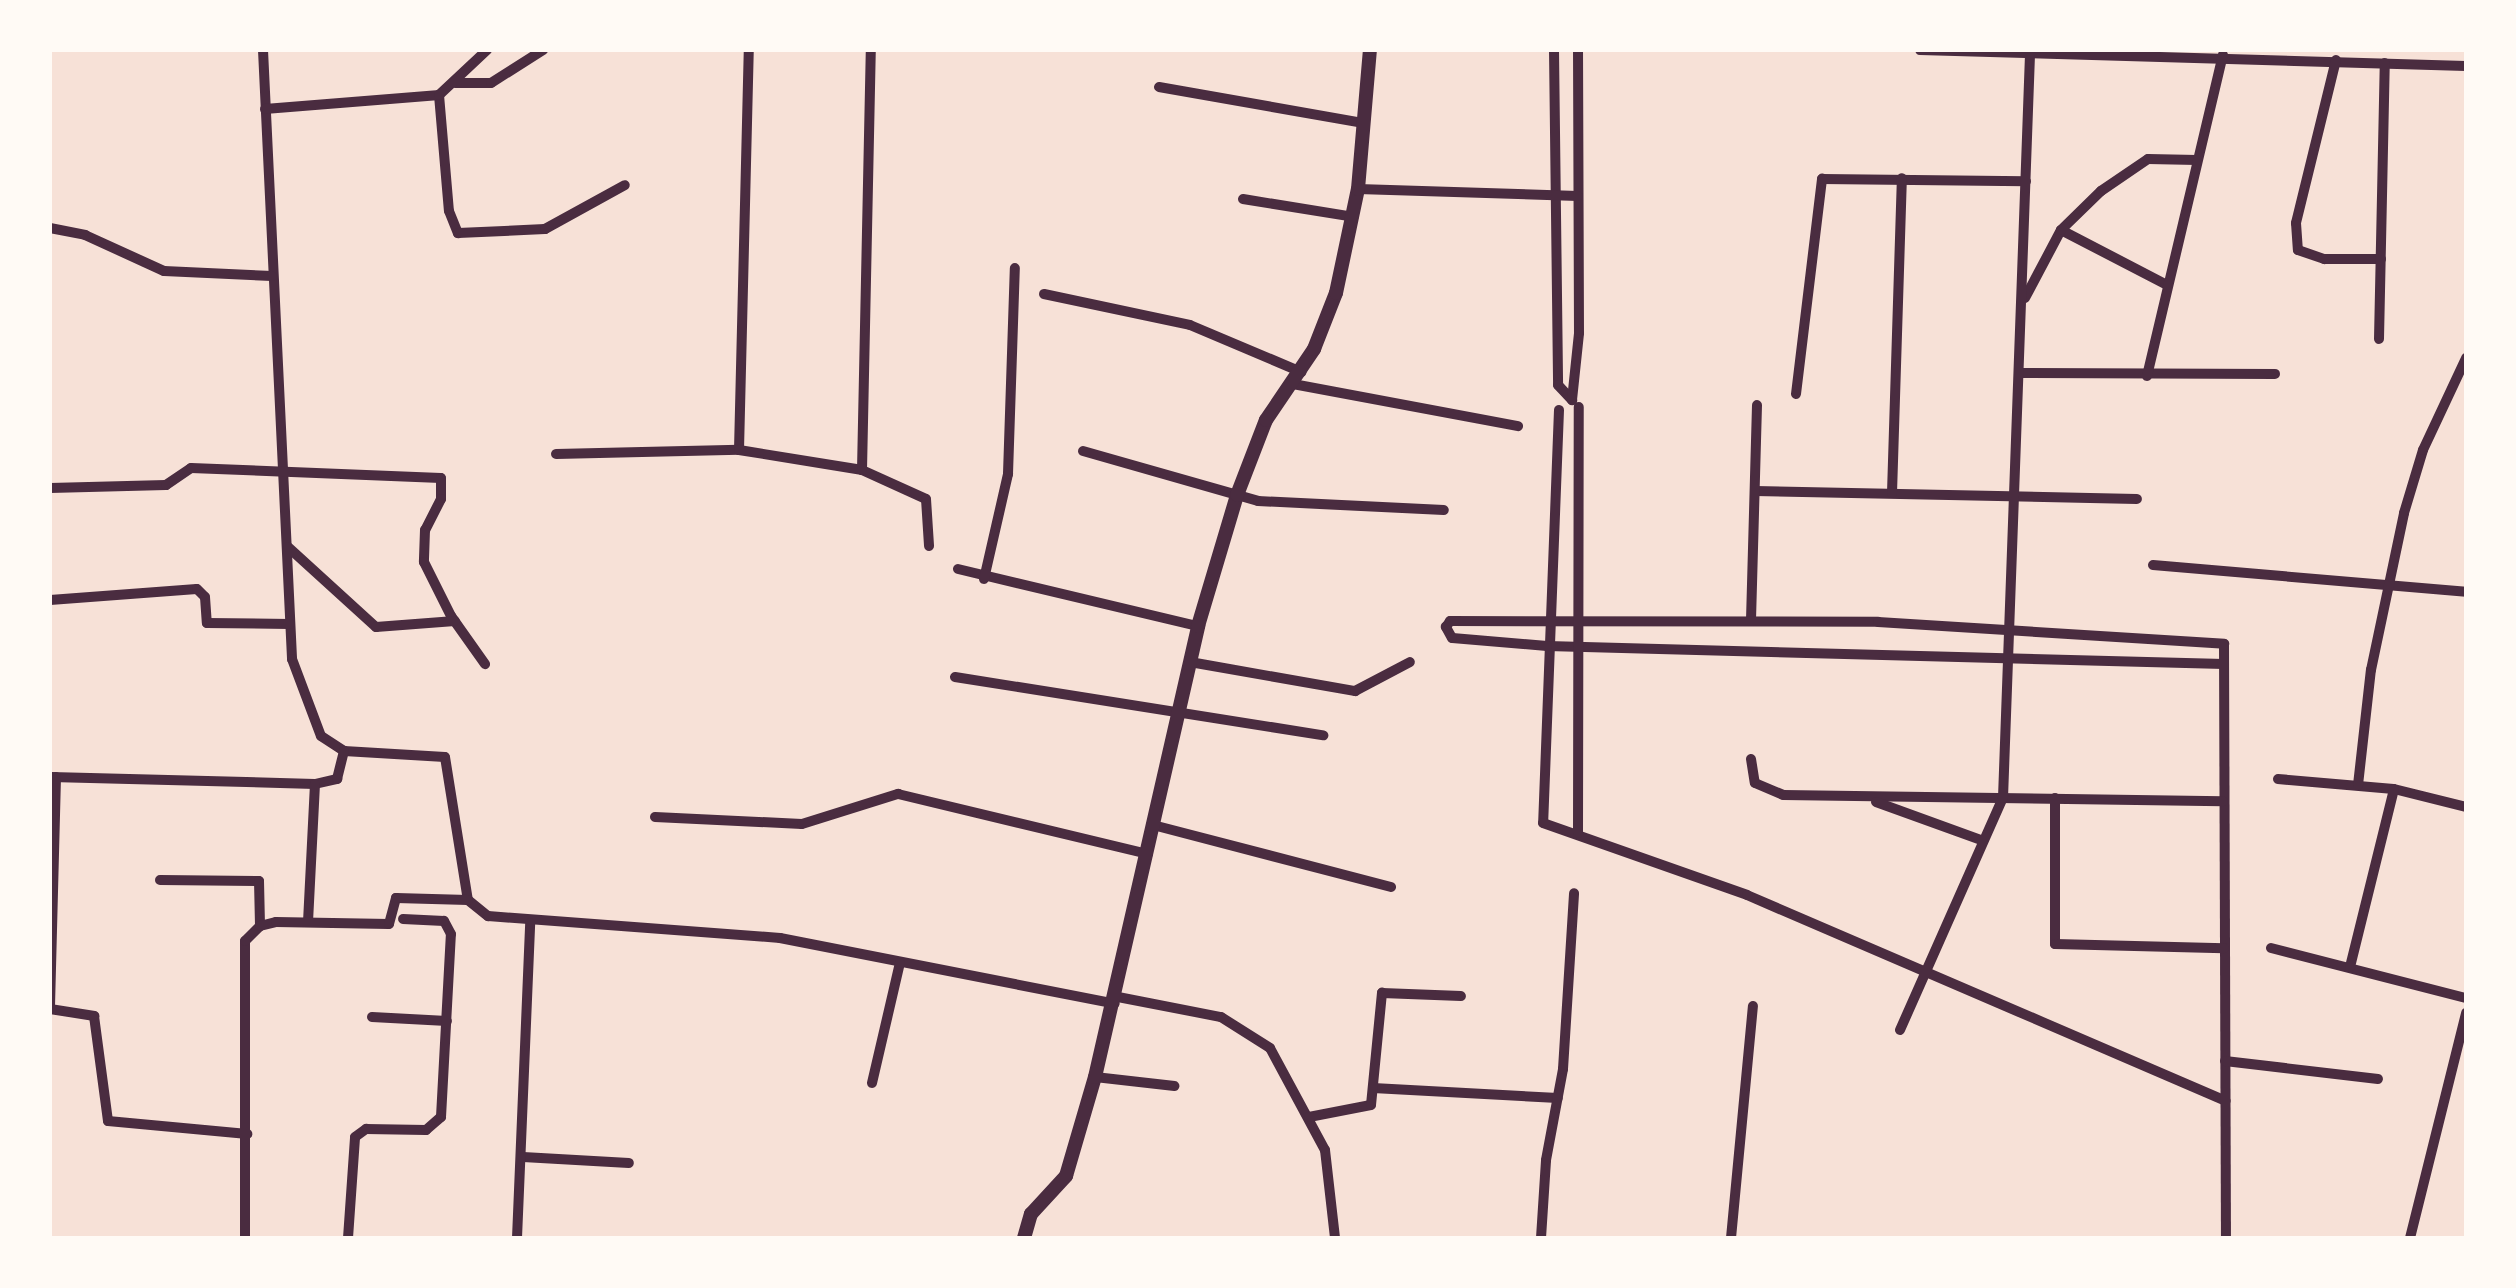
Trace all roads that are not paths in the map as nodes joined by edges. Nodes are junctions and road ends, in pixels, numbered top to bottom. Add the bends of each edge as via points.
1 (263, 50) edge
2 (488, 50) edge
3 (544, 50) edge
4 (749, 50) edge
5 (871, 50) edge
6 (1370, 50) edge
7 (1554, 50) edge
8 (1578, 50) edge
9 (1920, 50) edge
10 (2030, 53) junction
11 (2223, 55) junction
12 (2336, 60) junction
13 (2385, 63) junction
14 (2466, 66) edge
15 (455, 82) junction
16 (1159, 86) dead end
17 (439, 95) junction
18 (265, 109) junction
19 (1364, 123) junction
20 (2197, 160) junction
21 (1902, 178) junction
22 (2026, 181) junction
23 (625, 184) dead end
24 (1358, 189) junction
25 (1555, 195) junction
26 (1578, 196) junction
27 (1243, 198) dead end
28 (1354, 217) junction
29 (50, 228) edge
30 (2061, 230) junction
31 (2381, 259) junction
32 (1015, 268) dead end
33 (272, 276) junction
34 (2165, 284) junction
35 (1044, 294) dead end
36 (2022, 306) junction
37 (2379, 338) dead end
38 (2466, 358) edge
39 (2019, 374) junction
40 (2275, 374) dead end
41 (2147, 376) junction
42 (1297, 378) junction
43 (1796, 394) dead end
44 (1757, 405) dead end
45 (1579, 408) dead end
46 (1558, 410) dead end
47 (1518, 426) dead end
48 (739, 450) junction
49 (1083, 451) dead end
50 (556, 454) dead end
51 (862, 470) junction
52 (286, 471) junction
53 (50, 488) edge
54 (1755, 491) junction
55 (1892, 493) junction
56 (1237, 495) junction
57 (2014, 496) junction
58 (2137, 498) dead end
59 (1444, 510) dead end
60 (288, 546) junction
61 (929, 546) dead end
62 (2153, 565) dead end
63 (958, 569) dead end
64 (984, 579) junction
65 (2388, 586) junction
66 (2466, 592) edge
67 (50, 600) edge
68 (1547, 620) junction
69 (1574, 620) junction
70 (1751, 620) junction
71 (455, 622) junction
72 (290, 624) junction
73 (1198, 626) junction
74 (2006, 630) junction
75 (2107, 636) junction
76 (1547, 646) junction
77 (1574, 647) junction
78 (2006, 654) junction
79 (2108, 658) junction
80 (1190, 662) junction
81 (1410, 662) dead end
82 (486, 664) dead end
83 (2224, 664) junction
84 (956, 677) dead end
85 (1180, 712) junction
86 (1324, 735) dead end
87 (344, 750) junction
88 (1752, 759) dead end
89 (53, 777) edge
90 (2278, 779) dead end
91 (315, 784) junction
92 (2358, 785) junction
93 (2394, 789) junction
94 (1866, 798) junction
95 (2003, 798) junction
96 (2055, 798) junction
97 (2223, 801) junction
98 (2466, 807) edge
99 (655, 817) dead end
100 (1153, 824) junction
101 (1578, 833) junction
102 (1981, 840) junction
103 (1148, 854) junction
104 (160, 880) dead end
105 (1391, 886) dead end
106 (1574, 893) dead end
107 (468, 900) junction
108 (403, 919) dead end
109 (308, 922) junction
110 (530, 923) junction
111 (260, 926) junction
112 (2224, 948) junction
113 (2271, 948) dead end
114 (900, 963) junction
115 (2350, 967) junction
116 (1922, 972) junction
117 (1461, 996) dead end
118 (2466, 998) edge
119 (1117, 1000) junction
120 (1753, 1006) dead end
121 (2466, 1013) edge
122 (372, 1017) dead end
123 (446, 1021) junction
124 (1900, 1030) dead end
125 (2225, 1062) junction
126 (1095, 1077) junction
127 (2378, 1079) dead end
128 (872, 1083) dead end
129 (1174, 1086) dead end
130 (1372, 1088) junction
131 (1558, 1098) junction
132 (2226, 1101) junction
133 (1310, 1117) junction
134 (247, 1134) junction
135 (522, 1157) junction
136 (629, 1164) dead end
137 (245, 1238) edge
138 (348, 1238) edge
139 (517, 1238) edge
140 (1024, 1238) edge
141 (1335, 1238) edge
142 (1541, 1238) edge
143 (1732, 1238) edge
144 (2226, 1238) edge
145 (2410, 1238) edge

1 - 18 street
2 - 15 street
3 - 15 street via 491,83
4 - 48 street
5 - 51 street
6 - 19 street
7 - 25 street
8 - 26 street
9 - 10 street
10 - 11 street
10 - 22 street
11 - 12 street
11 - 20 street
12 - 13 street
12 - 31 street via 2296,223 2298,250 2324,259
13 - 14 street
13 - 31 street
15 - 17 street
16 - 19 street
17 - 18 street
17 - 23 street via 449,211 458,233 545,229
18 - 33 street
19 - 24 street
20 - 30 street via 2136,164
20 - 34 street
21 - 22 street
21 - 43 street via 1822,179
21 - 55 street
22 - 36 street
24 - 25 street
24 - 28 street
25 - 26 street
25 - 26 street via 1558,385 1572,400 1578,380
27 - 28 street
28 - 42 street via 1336,293
29 - 33 street via 85,235 164,272
30 - 34 street
30 - 36 street
31 - 37 street
32 - 64 street via 1008,474
33 - 52 street
34 - 41 street
35 - 42 street via 1190,324
36 - 39 street
38 - 65 street via 2423,450
39 - 41 street
39 - 57 street
40 - 41 street
42 - 47 street
42 - 56 street via 1266,420
44 - 54 street
45 - 69 street
46 - 68 street
48 - 50 street
48 - 51 street
49 - 56 street
51 - 61 street via 926,498
52 - 53 street via 191,468 166,485
52 - 60 street
52 - 71 street via 441,478 441,498 422,545
54 - 55 street
54 - 70 street
55 - 57 street
56 - 59 street via 1292,505
56 - 73 street
57 - 58 street
57 - 74 street
60 - 71 street via 376,627
60 - 72 street
62 - 65 street
63 - 64 street
64 - 73 street
65 - 66 street
65 - 92 street
67 - 72 street via 198,589 206,623
68 - 69 street
68 - 76 street
68 - 76 street via 1446,627 1452,638
69 - 70 street
69 - 77 street
70 - 74 street
71 - 82 street
72 - 87 street via 298,688 321,736
73 - 80 street
74 - 75 street
74 - 78 street
75 - 79 street
75 - 83 street via 2224,644
76 - 77 street
76 - 101 street via 1543,824
77 - 78 street
77 - 101 street
78 - 79 street
78 - 95 street
79 - 83 street
80 - 81 street via 1355,691
80 - 85 street
83 - 97 street
84 - 85 street
85 - 86 street
85 - 100 street
87 - 91 street via 338,779
87 - 107 street via 445,757
88 - 94 street via 1752,777 1765,791
89 - 91 street
89 - 134 street via 50,1008 92,1013 110,1125
90 - 92 street
91 - 109 street
92 - 93 street
93 - 98 street
93 - 115 street
94 - 95 street
94 - 102 street
95 - 96 street
95 - 102 street
96 - 97 street
96 - 112 street via 2055,944
97 - 112 street
99 - 103 street via 802,824 898,794
100 - 103 street
100 - 105 street
101 - 116 street via 1747,895
102 - 116 street
103 - 119 street
104 - 111 street via 260,881
106 - 131 street
107 - 109 street via 396,898 389,924
107 - 110 street via 488,916
108 - 123 street via 444,920 450,927
109 - 111 street
110 - 114 street via 780,938
110 - 135 street
111 - 134 street via 242,952
112 - 125 street
113 - 115 street
114 - 119 street
114 - 128 street
115 - 118 street
116 - 124 street
116 - 132 street
117 - 130 street via 1382,992
119 - 126 street
119 - 133 street via 1238,1024 1270,1048
120 - 143 street
121 - 145 street
122 - 123 street
123 - 138 street via 436,1126 366,1130 355,1137
125 - 127 street
125 - 132 street
126 - 129 street
126 - 140 street via 1066,1176 1032,1214
130 - 131 street
130 - 133 street via 1365,1110
131 - 142 street
132 - 144 street
133 - 141 street via 1331,1167
134 - 137 street
135 - 136 street
135 - 139 street

